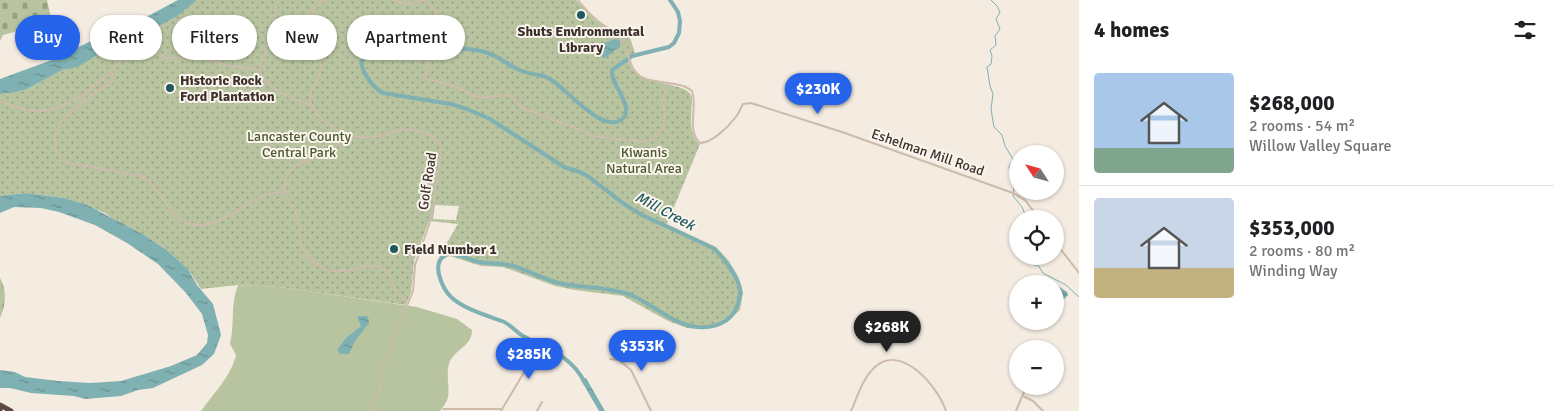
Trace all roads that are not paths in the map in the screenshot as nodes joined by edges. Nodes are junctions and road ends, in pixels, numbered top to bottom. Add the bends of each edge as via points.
1 (279, 0) edge
2 (325, 0) edge
3 (393, 0) edge
4 (425, 0) edge
5 (578, 0) edge
6 (436, 15) edge
7 (428, 60) tunnel mouth
8 (111, 70) junction
9 (259, 70) junction
10 (668, 84) junction
11 (0, 102) edge
12 (311, 105) junction
13 (345, 133) junction
14 (285, 192) junction
15 (1032, 210) edge
16 (1064, 254) edge
17 (1079, 273) edge
18 (409, 301) junction
19 (610, 358) dead end
20 (529, 364) dead end
21 (1023, 396) joint
22 (542, 402) dead end
23 (0, 405) edge
24 (443, 409) dead end
25 (502, 410) edge
26 (12, 411) edge
27 (369, 411) edge
28 (536, 411) edge
29 (651, 411) edge
30 (851, 411) edge
31 (946, 411) edge
32 (1016, 411) edge
33 (1043, 411) edge

1 - 9 street
2 - 12 street via 314,9 309,23 321,64 320,74 310,94
3 - 4 street via 407,4
4 - 6 street
5 - 10 street, Eshelman Mill Road via 599,22 618,35 625,44 631,64 641,76
7 - 10 street via 425,79 451,85 481,98 506,95 521,107 595,136 641,142 654,139 662,130 665,119 662,100
8 - 9 street via 144,40 166,58 197,56
8 - 11 street via 79,97 58,107 30,110
8 - 14 street via 112,83 59,124 55,144 64,162 141,176 150,182 173,213 190,223 215,221 265,195
9 - 12 street via 268,84
10 - 15 street, Eshelman Mill Road via 692,91 694,134 700,143 713,138 736,118 743,104 750,103 849,134 1014,193
12 - 13 street, Golf Road via 321,118
13 - 14 street via 339,145 328,154 292,169 286,180
13 - 18 street, Golf Road via 371,137 399,130 416,130 442,146 431,219 415,265
14 - 18 street via 298,221 302,248 313,263 336,272 372,266 383,268 391,276 398,295
16 - 17 street
18 - 27 street, Golf Road via 382,368 380,392
19 - 29 street via 619,360 631,370
20 - 25 street
21 - 32 street
21 - 33 street
22 - 28 street
23 - 26 highway
24 - 25 street
30 - 31 street via 870,373 881,363 893,361 911,367 926,378

